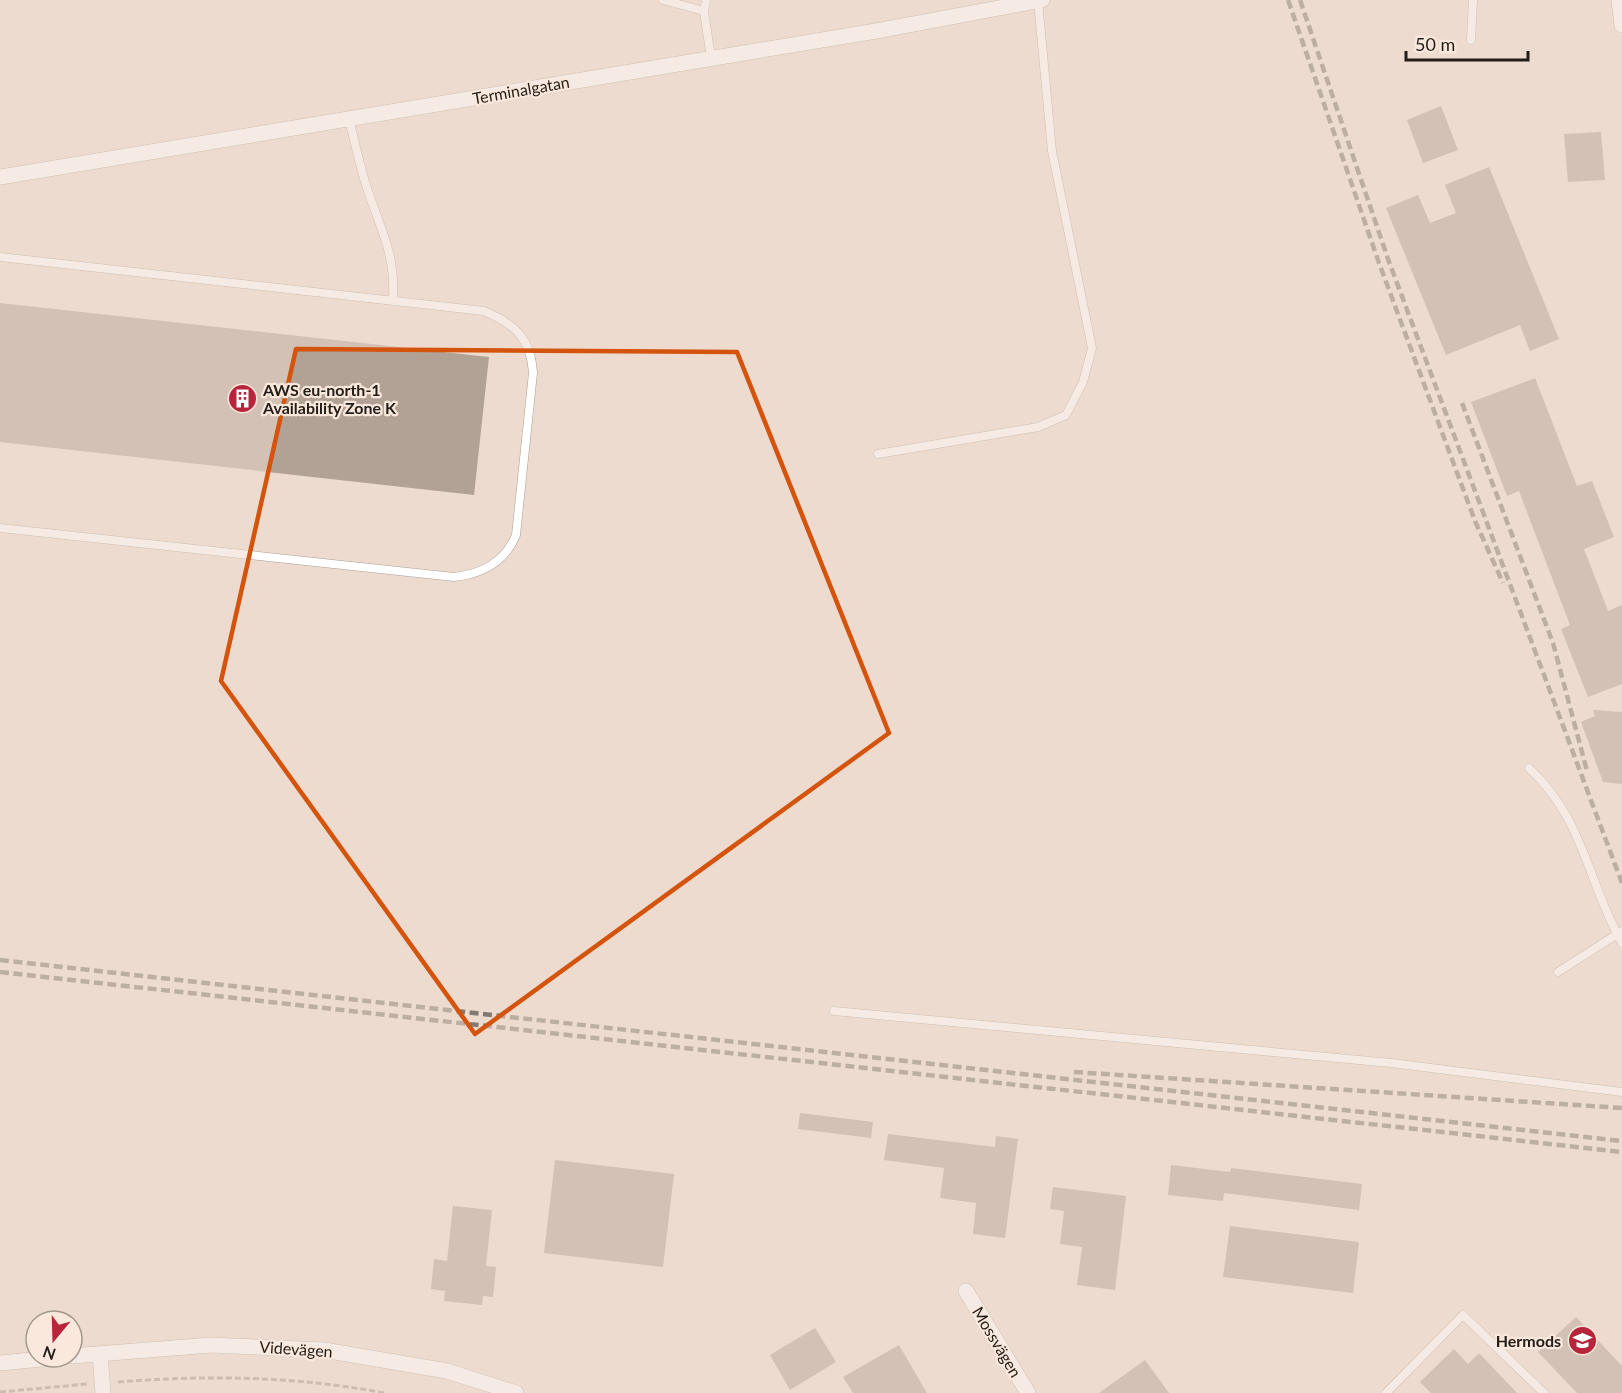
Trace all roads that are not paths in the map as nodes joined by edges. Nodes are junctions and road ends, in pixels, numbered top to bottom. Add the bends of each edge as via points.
1 (663, 0) edge
2 (706, 0) edge
3 (1040, 0) edge
4 (1473, 0) edge
5 (1619, 0) edge
6 (704, 11) junction
7 (1622, 25) edge
8 (1471, 40) dead end
9 (711, 58) junction
10 (349, 119) junction
11 (0, 177) edge
12 (0, 257) edge
13 (393, 301) junction
14 (878, 454) dead end
15 (0, 528) edge
16 (1529, 768) dead end
17 (1619, 932) edge
18 (1622, 943) edge
19 (1558, 972) dead end
20 (834, 1011) dead end
21 (1622, 1092) edge
22 (966, 1292) dead end
23 (100, 1354) junction
24 (84, 1355) edge
25 (24, 1361) edge
26 (0, 1363) edge
27 (102, 1388) edge
28 (516, 1393) edge
29 (1028, 1393) edge
30 (1386, 1393) edge
31 (1544, 1393) edge

1 - 6 lane
2 - 6 lane
3 - 9 street, Terminalgatan
3 - 14 lane via 1052,151 1092,348 1083,382 1066,415 1038,427
4 - 8 lane
5 - 7 street
6 - 9 lane
9 - 10 street, Terminalgatan
10 - 11 street, Terminalgatan
10 - 13 lane via 392,256
12 - 13 lane
13 - 15 lane via 484,311 514,326 532,356 516,535 511,548 486,569 454,577
16 - 17 lane via 1560,802 1575,829
17 - 18 lane
17 - 19 lane
20 - 21 lane via 1391,1063
22 - 29 street, Mossvägen
23 - 24 street, Videvägen
23 - 27 street
23 - 28 street, Videvägen via 211,1345 324,1350 447,1371
25 - 26 street
30 - 31 lane via 1463,1315

